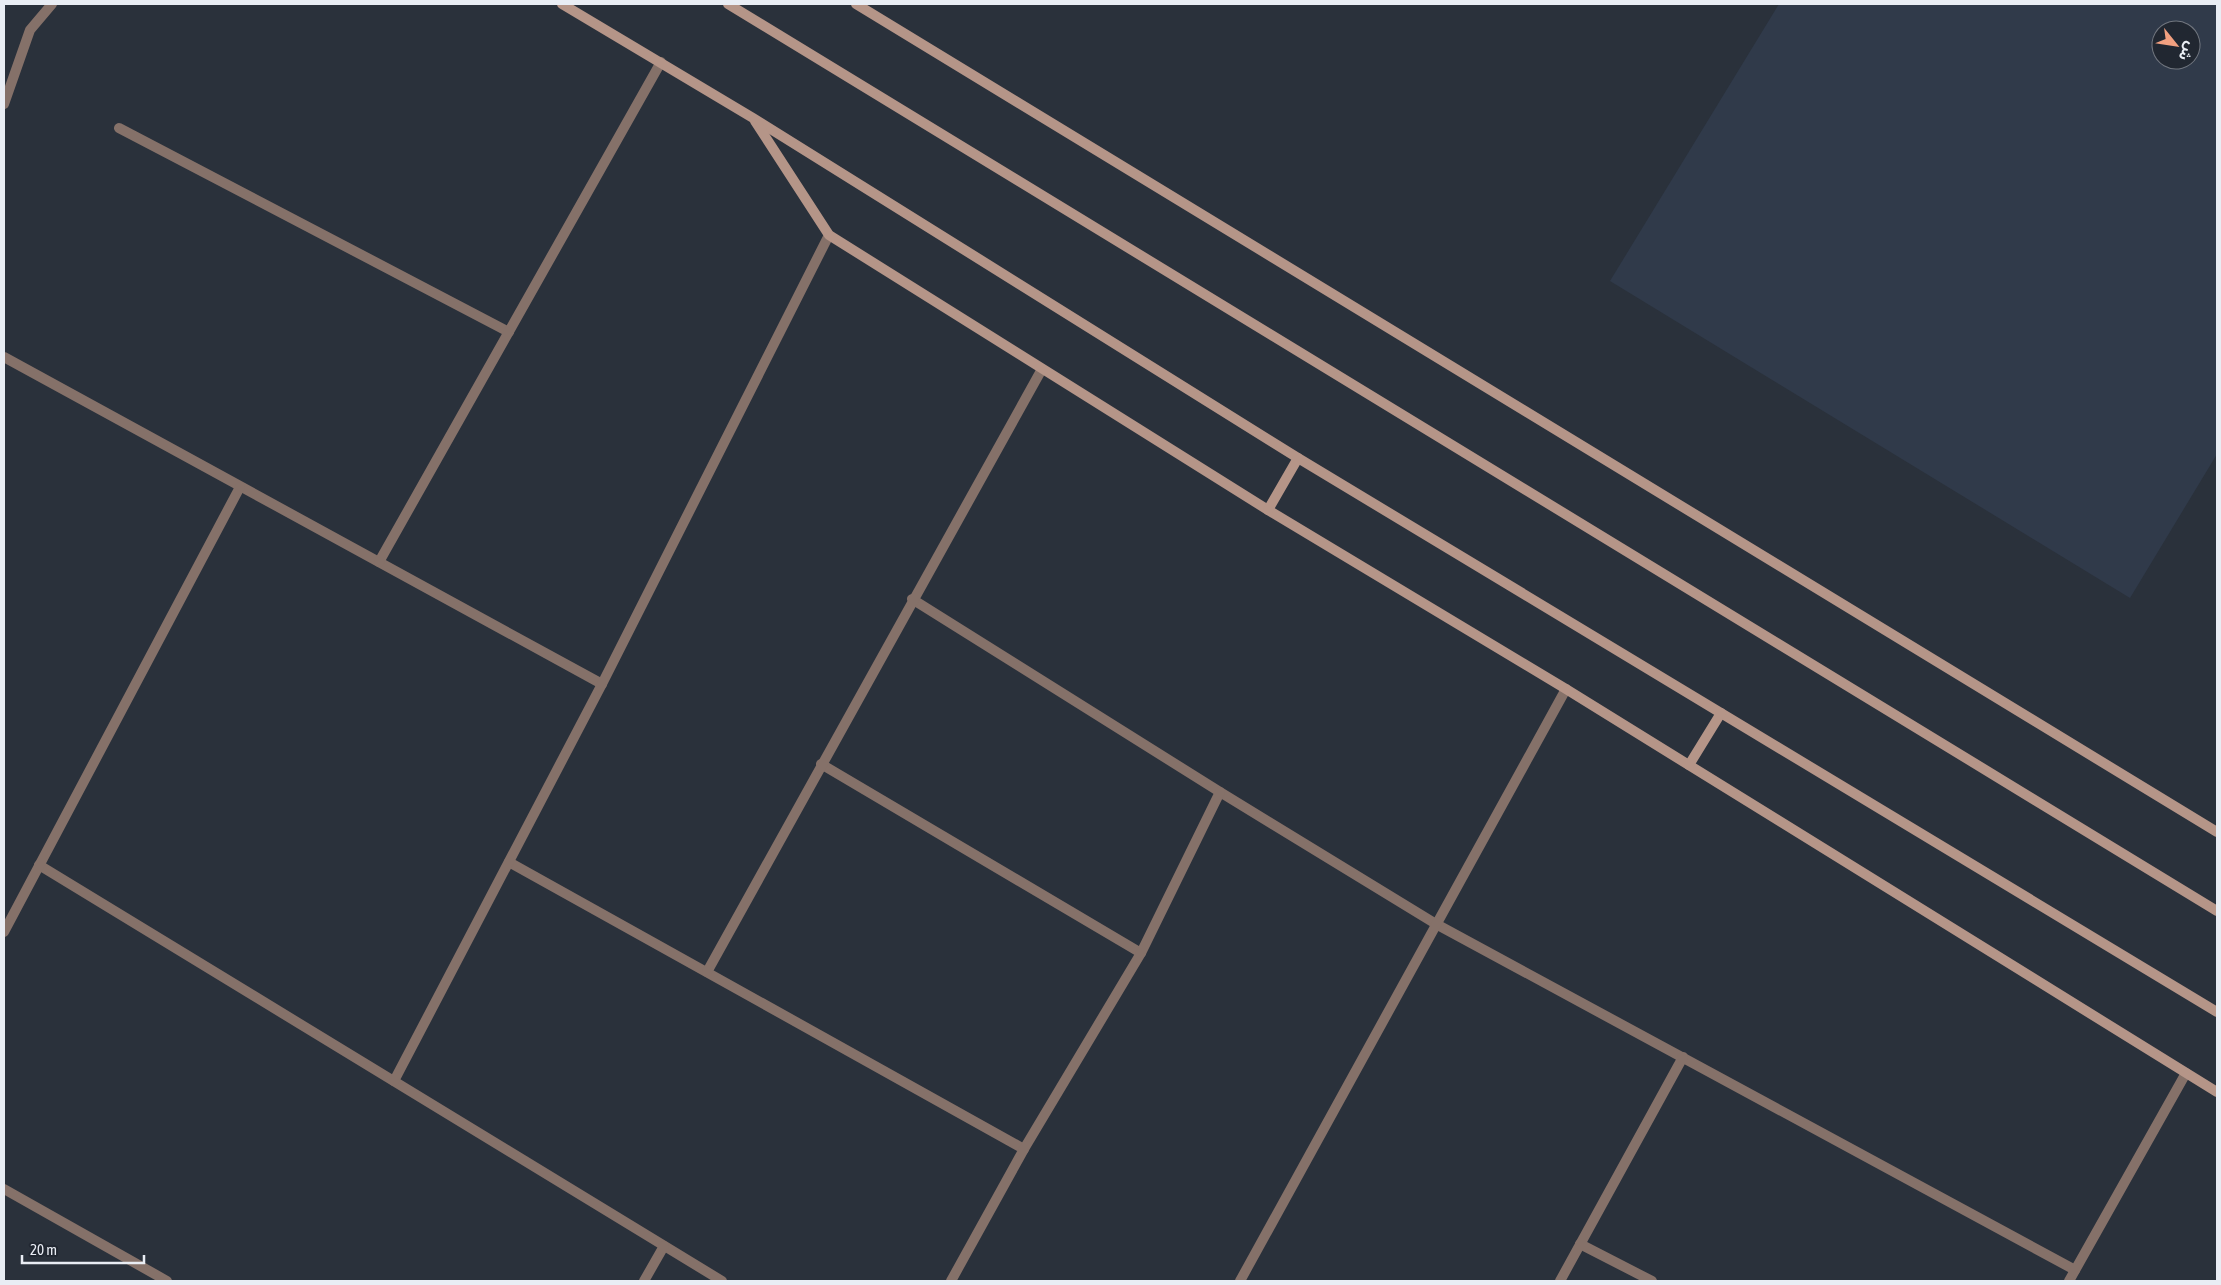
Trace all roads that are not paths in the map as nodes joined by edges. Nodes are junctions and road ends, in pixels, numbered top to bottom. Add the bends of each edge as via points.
1 (52, 4) edge
2 (562, 4) edge
3 (728, 4) edge
4 (856, 4) edge
5 (661, 62) junction
6 (4, 104) edge
7 (753, 118) junction
8 (119, 128) dead end
9 (830, 235) junction
10 (509, 332) junction
11 (4, 357) edge
12 (1042, 369) junction
13 (1298, 458) junction
14 (240, 487) junction
15 (1268, 510) junction
16 (379, 562) junction
17 (912, 600) junction
18 (602, 684) junction
19 (1566, 689) junction
20 (1720, 712) junction
21 (821, 764) junction
22 (1689, 765) junction
23 (1220, 792) junction
24 (2217, 832) edge
25 (508, 862) junction
26 (39, 865) junction
27 (2217, 911) edge
28 (1436, 924) junction
29 (4, 932) edge
30 (1141, 953) junction
31 (707, 972) junction
32 (2217, 1012) edge
33 (1683, 1057) junction
34 (2186, 1073) junction
35 (394, 1081) junction
36 (2217, 1092) edge
37 (1024, 1149) junction
38 (4, 1189) edge
39 (1580, 1244) junction
40 (664, 1246) junction
41 (2075, 1270) junction
42 (168, 1281) edge
43 (644, 1281) edge
44 (722, 1281) edge
45 (951, 1281) edge
46 (1240, 1281) edge
47 (1560, 1281) edge
48 (1652, 1281) edge
49 (2069, 1281) edge

1 - 6 street via 30,30
2 - 5 main road
3 - 27 main road
4 - 24 main road
5 - 7 main road
5 - 10 street
7 - 9 main road
7 - 13 main road
8 - 10 street
9 - 12 main road
9 - 18 street
10 - 16 street
11 - 14 street
12 - 15 main road
12 - 17 street
13 - 15 main road
13 - 20 main road
14 - 16 street
14 - 26 street
15 - 19 main road
16 - 18 street
17 - 21 street
17 - 23 street
18 - 25 street
19 - 22 main road
19 - 28 street
20 - 22 main road
20 - 32 main road
21 - 30 street
21 - 31 street
22 - 34 main road
23 - 28 street
23 - 30 street
25 - 31 street
25 - 35 street
26 - 29 street
26 - 35 street
28 - 33 street
28 - 46 street
30 - 37 street
31 - 37 street
33 - 39 street
33 - 41 street
34 - 36 main road
34 - 41 street
35 - 40 street
37 - 45 street
38 - 42 street
39 - 47 street
39 - 48 street
40 - 43 street
40 - 44 street
41 - 49 street

